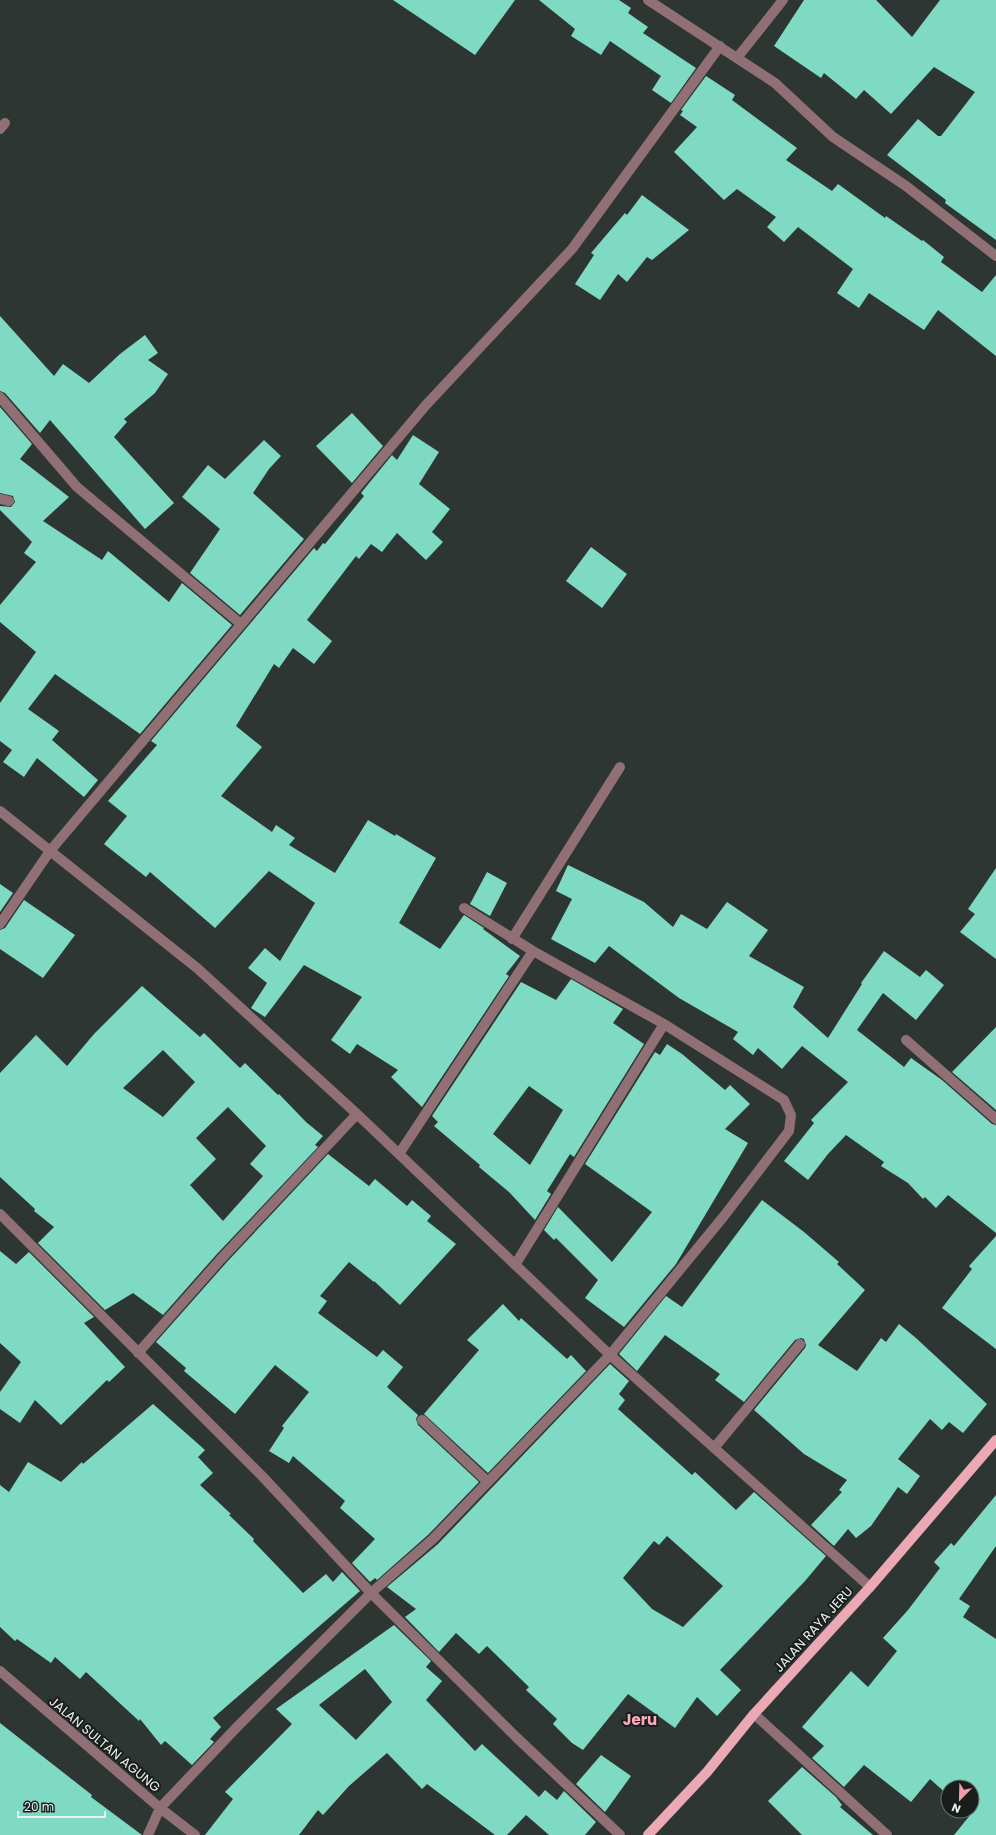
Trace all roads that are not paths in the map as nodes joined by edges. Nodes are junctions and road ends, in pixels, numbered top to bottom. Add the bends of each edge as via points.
1 (648, 0) edge
2 (783, 0) edge
3 (720, 46) junction
4 (737, 58) junction
5 (996, 256) edge
6 (0, 397) edge
7 (241, 624) junction
8 (620, 767) dead end
9 (0, 811) edge
10 (50, 851) junction
11 (464, 908) dead end
12 (0, 924) edge
13 (512, 939) junction
14 (533, 951) junction
15 (664, 1024) junction
16 (906, 1040) dead end
17 (357, 1114) junction
18 (996, 1119) edge
19 (399, 1154) junction
20 (0, 1214) edge
21 (515, 1265) junction
22 (800, 1344) dead end
23 (138, 1353) junction
24 (610, 1355) junction
25 (422, 1420) dead end
26 (996, 1440) edge
27 (714, 1448) junction
28 (488, 1482) junction
29 (870, 1587) junction
30 (371, 1593) junction
31 (0, 1671) edge
32 (754, 1714) junction
33 (160, 1808) junction
34 (148, 1835) edge
35 (195, 1835) edge
36 (620, 1835) edge
37 (648, 1835) edge
38 (887, 1835) edge

1 - 3 street
2 - 4 street
3 - 4 street
3 - 7 street via 572,249 426,404
4 - 5 street via 775,83 833,137 906,186
6 - 7 street via 77,487
7 - 10 street
8 - 13 street
9 - 10 street
10 - 12 street
10 - 17 street via 198,968
11 - 13 street
13 - 14 street
14 - 15 street
14 - 19 street
15 - 21 street
15 - 24 street via 784,1100 791,1115 789,1130 724,1216
16 - 18 street
17 - 19 street
17 - 23 street via 221,1259
19 - 21 street
20 - 23 street
21 - 24 street
22 - 27 street
23 - 30 street via 263,1477
24 - 27 street
24 - 28 street
25 - 28 street
26 - 29 main road, JALAN RAYA JERU
27 - 29 street
28 - 30 street via 433,1539
29 - 32 main road, JALAN RAYA JERU
30 - 33 street
30 - 36 street via 516,1737
31 - 33 street, JALAN SULTAN AGUNG
32 - 37 main road, JALAN RAYA JERU via 708,1772
32 - 38 street
33 - 34 street
33 - 35 street, JALAN SULTAN AGUNG

